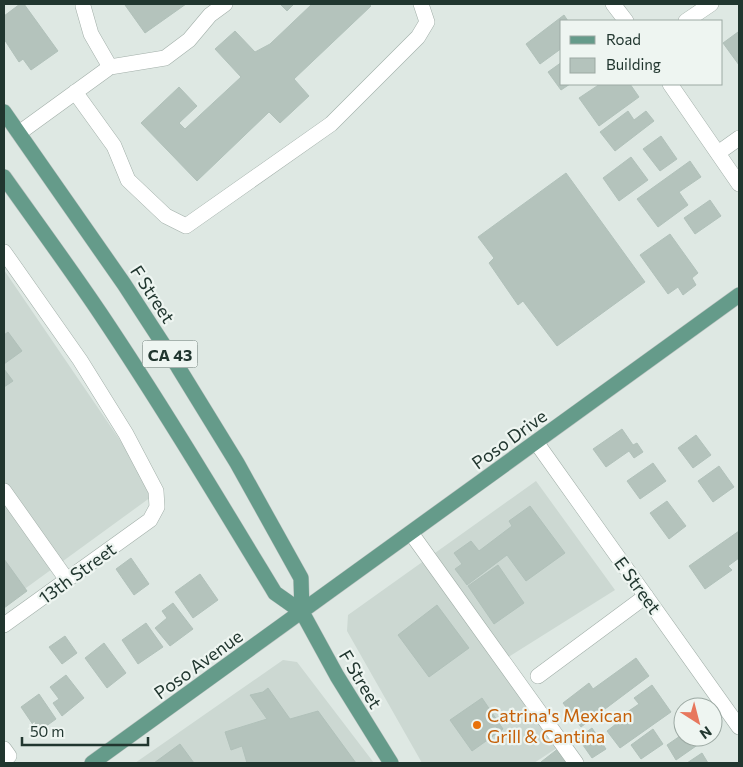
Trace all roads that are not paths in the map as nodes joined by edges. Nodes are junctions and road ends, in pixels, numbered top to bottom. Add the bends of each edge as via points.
1 (83, 4) edge
2 (225, 4) edge
3 (421, 4) edge
4 (614, 4) edge
5 (711, 4) edge
6 (625, 20) edge
7 (687, 20) edge
8 (110, 68) junction
9 (671, 85) edge
10 (75, 92) junction
11 (4, 112) edge
12 (19, 133) junction
13 (739, 138) edge
14 (718, 153) junction
15 (4, 177) edge
16 (739, 184) edge
17 (4, 252) edge
18 (739, 295) edge
19 (536, 442) junction
20 (4, 491) edge
21 (411, 533) junction
22 (67, 580) junction
23 (646, 596) junction
24 (302, 612) junction
25 (4, 625) edge
26 (538, 676) dead end
27 (739, 727) edge
28 (92, 763) edge
29 (391, 763) edge
30 (576, 763) edge

1 - 8 street via 91,34
2 - 8 street via 210,15 189,40 165,58
3 - 10 street via 427,22 418,37 331,124 186,226 166,216 128,180 114,146
4 - 6 street
5 - 7 street
8 - 10 street
9 - 14 street
10 - 12 street
11 - 12 main road, F Street / CA 43
12 - 24 main road, F Street / CA 43 via 129,292 237,463 302,578
13 - 14 street
14 - 16 street
15 - 24 main road, F Street / CA 43 via 126,353 275,593
17 - 22 street, 13th Street via 80,360 126,434 156,491 157,507 150,520
18 - 19 main road, Poso Drive
19 - 21 main road, Poso Drive
19 - 23 street, E Street
20 - 22 street
21 - 24 main road, Poso Drive
21 - 30 street
22 - 25 street, 13th Street
23 - 26 street
23 - 27 street, E Street
24 - 28 main road, Poso Avenue
24 - 29 main road, F Street / CA 43

